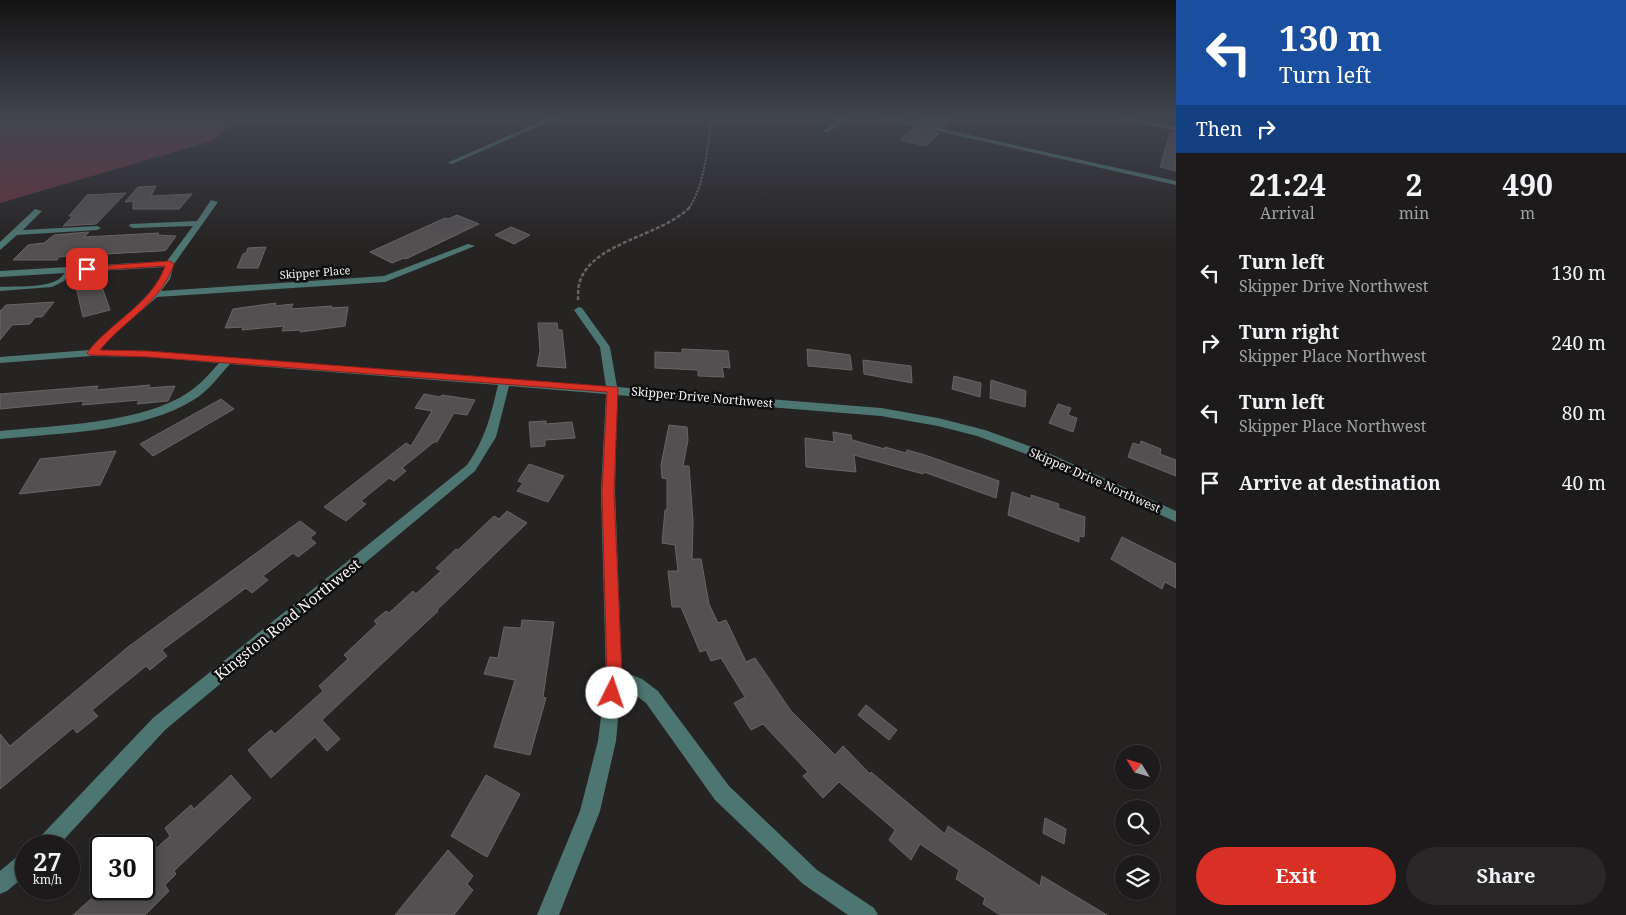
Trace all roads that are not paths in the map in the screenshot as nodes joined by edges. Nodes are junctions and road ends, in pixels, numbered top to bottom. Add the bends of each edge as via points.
1 (460, 159) edge
2 (1067, 159) edge
3 (450, 163) dead end
4 (1176, 183) edge
5 (214, 202) dead end
6 (38, 212) dead end
7 (199, 223) junction
8 (133, 226) dead end
9 (97, 228) dead end
10 (15, 233) junction
11 (471, 246) dead end
12 (0, 247) edge
13 (170, 264) junction
14 (70, 270) junction
15 (0, 274) edge
16 (0, 289) edge
17 (154, 294) junction
18 (579, 310) road end
19 (92, 353) junction
20 (0, 360) edge
21 (228, 360) junction
22 (504, 381) junction
23 (612, 389) junction
24 (0, 436) edge
25 (1176, 517) edge
26 (614, 676) junction
27 (55, 835) edge
28 (15, 871) edge
29 (0, 884) edge
30 (548, 915) edge
31 (867, 915) edge

1 - 3 street
2 - 4 street
5 - 7 street
6 - 10 street
7 - 8 street
7 - 13 street
9 - 10 street
10 - 12 street
11 - 17 street, Skipper Place via 385,279
13 - 14 street
13 - 17 street via 165,279
14 - 15 street
14 - 16 lane via 62,280 50,286
17 - 19 street via 106,336
18 - 23 street via 605,347
19 - 20 street, Skipper Drive Northwest
19 - 21 street, Skipper Drive Northwest
21 - 22 street, Skipper Drive Northwest
21 - 24 street via 188,398 164,410 120,421
22 - 23 street, Skipper Drive Northwest
22 - 27 street, Kingston Road Northwest via 492,437 472,468 159,724
23 - 25 street, Skipper Drive Northwest via 881,412 936,421 1036,452
23 - 26 street via 608,492
26 - 30 street via 607,742 590,811
26 - 31 street via 636,685 652,697 722,793 810,877
28 - 29 street

